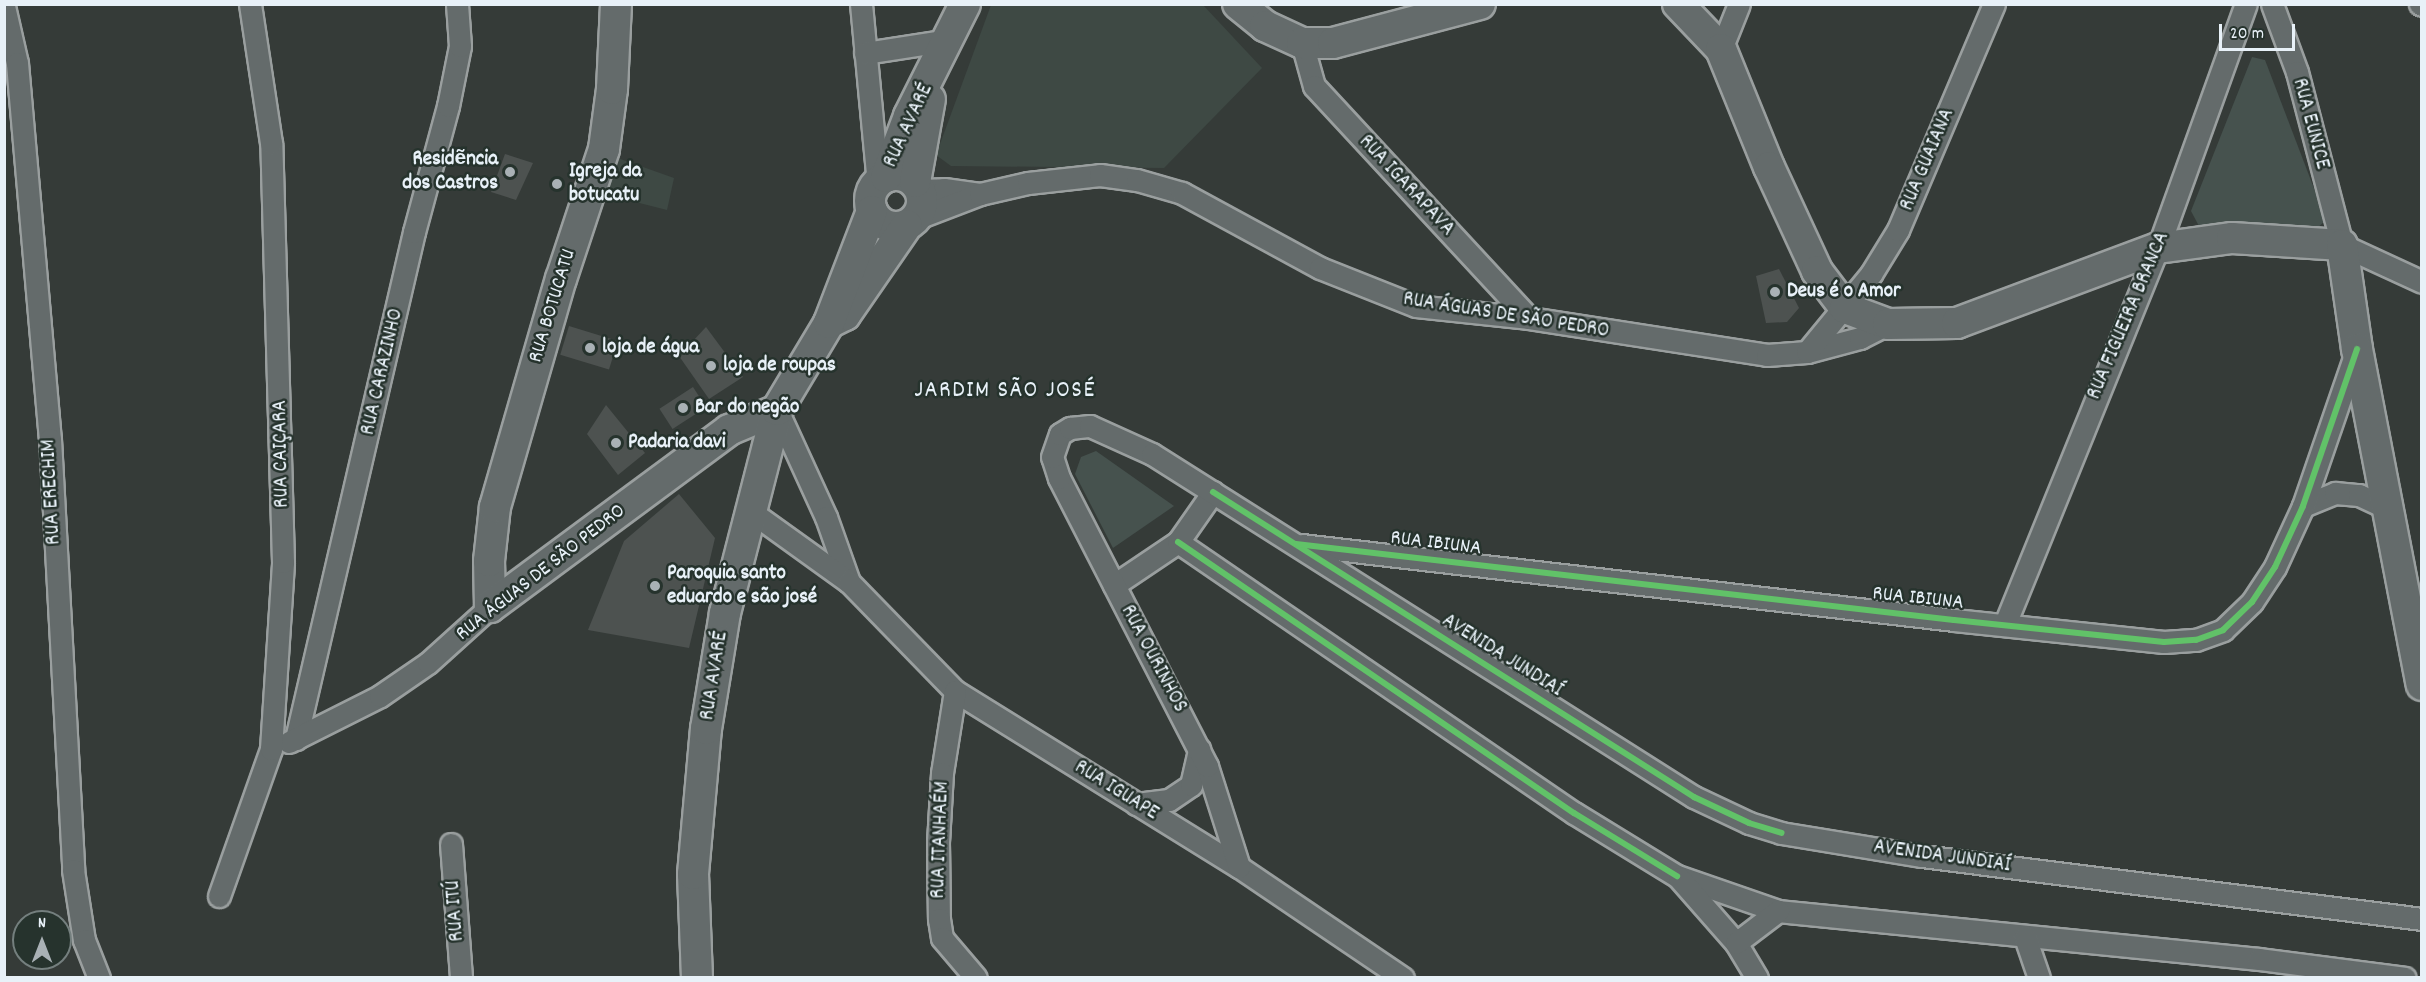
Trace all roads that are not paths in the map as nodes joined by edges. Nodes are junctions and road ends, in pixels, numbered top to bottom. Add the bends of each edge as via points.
1 (250, 4) edge
2 (458, 4) edge
3 (616, 4) edge
4 (861, 4) edge
5 (965, 4) edge
6 (1238, 4) edge
7 (1480, 4) edge
8 (1678, 4) edge
9 (1739, 4) edge
10 (1994, 4) edge
11 (2246, 4) edge
12 (2272, 4) edge
13 (4, 6) edge
14 (949, 40) junction
15 (1302, 43) junction
16 (1721, 48) junction
17 (865, 53) junction
18 (980, 194) junction
19 (899, 198) junction
20 (2342, 245) junction
21 (2158, 248) junction
22 (2421, 282) edge
23 (1845, 308) junction
24 (1529, 318) junction
25 (1899, 325) junction
26 (2357, 349) junction
27 (1807, 352) junction
28 (777, 410) junction
29 (1052, 457) joint
30 (1213, 492) junction
31 (2303, 506) junction
32 (2389, 509) junction
33 (753, 513) junction
34 (1178, 542) junction
35 (1296, 544) junction
36 (849, 582) junction
37 (1114, 585) junction
38 (490, 607) junction
39 (2005, 624) junction
40 (2421, 685) edge
41 (955, 691) junction
42 (296, 739) junction
43 (271, 748) junction
44 (1199, 749) junction
45 (1136, 804) junction
46 (451, 844) dead end
47 (1239, 867) junction
48 (1677, 876) junction
49 (219, 897) dead end
50 (1778, 911) junction
51 (2421, 920) edge
52 (2025, 937) junction
53 (1736, 943) junction
54 (2401, 977) edge
55 (99, 978) edge
56 (461, 978) edge
57 (697, 978) edge
58 (976, 978) edge
59 (1403, 978) edge
60 (1757, 978) edge
61 (2038, 978) edge

1 - 43 street, RUA CAIÇARA via 271,143 283,480 283,562
2 - 42 street, RUA CARAZINHO via 460,46 448,106 414,232
3 - 38 main road, RUA BOTUCATU via 612,89 604,149 561,279 495,507 489,561
4 - 17 street
5 - 14 main road, RUA AVARÉ
6 - 15 main road via 1265,26
7 - 15 main road via 1333,43
8 - 16 main road
9 - 16 street
10 - 23 street, RUA GUAIANA via 1898,230
11 - 21 street, RUA FIGUEIRA BRANCA
12 - 20 street, RUA EUNICE via 2297,72
13 - 55 street, RUA ERECHIM via 17,63 50,439 73,870 84,940
14 - 17 street
14 - 19 main road, RUA AVARÉ via 909,116
15 - 24 street, RUA IGARAPAVA via 1314,86
16 - 23 main road via 1768,167 1817,272
17 - 19 street
18 - 19 street, RUA ÁGUAS DE SÃO PEDRO
18 - 19 street, RUA ÁGUAS DE SÃO PEDRO via 944,189
18 - 24 street, RUA ÁGUAS DE SÃO PEDRO via 1070,177 1100,175 1137,180 1182,194 1373,292 1416,306
19 - 28 main road, RUA AVARÉ
20 - 21 main road via 2232,238
20 - 22 street
20 - 26 main road
21 - 25 main road via 1957,323
21 - 39 street, RUA FIGUEIRA BRANCA
23 - 25 main road
23 - 27 street
24 - 27 street, RUA ÁGUAS DE SÃO PEDRO via 1744,352
25 - 27 street, RUA ÁGUAS DE SÃO PEDRO
26 - 31 street, RUA IBIUNA
26 - 32 main road
28 - 33 main road, RUA AVARÉ
28 - 36 street, RUA IGUAPE via 826,517
28 - 38 main road, RUA ÁGUAS DE SÃO PEDRO via 729,430
29 - 30 street, AVENIDA JUNDIAÍ via 1060,434 1070,428 1090,426 1152,454
29 - 37 street, RUA OURINHOS via 1074,510
30 - 34 street
30 - 35 street, AVENIDA JUNDIAÍ
31 - 32 street via 2335,493 2360,495
31 - 39 street, RUA IBIUNA via 2264,584 2252,602 2223,630 2196,640 2164,642
32 - 40 main road via 2410,642
33 - 36 street, RUA IGUAPE
33 - 57 main road, RUA AVARÉ via 725,613 706,729 693,874
34 - 37 street
34 - 48 street via 1574,813
35 - 39 street, RUA IBIUNA
35 - 51 street, AVENIDA JUNDIAÍ via 1694,797 1749,823 1781,833 1922,856
36 - 41 street, RUA IGUAPE
37 - 44 street, RUA OURINHOS
38 - 42 street, RUA ÁGUAS DE SÃO PEDRO via 428,663 380,696
41 - 45 street, RUA IGUAPE
41 - 58 street, RUA ITANHAÉM via 942,785 939,919 942,938
42 - 43 street, RUA ÁGUAS DE SÃO PEDRO
43 - 49 street, RUA CAIÇARA
44 - 45 street via 1191,785 1168,800
44 - 47 street, RUA OURINHOS
45 - 47 street, RUA IGUAPE
46 - 56 street, RUA ITÚ
47 - 59 street, RUA IGUAPE
48 - 50 street
48 - 53 street
50 - 52 street
50 - 53 street
52 - 54 street
52 - 61 street
53 - 60 street

